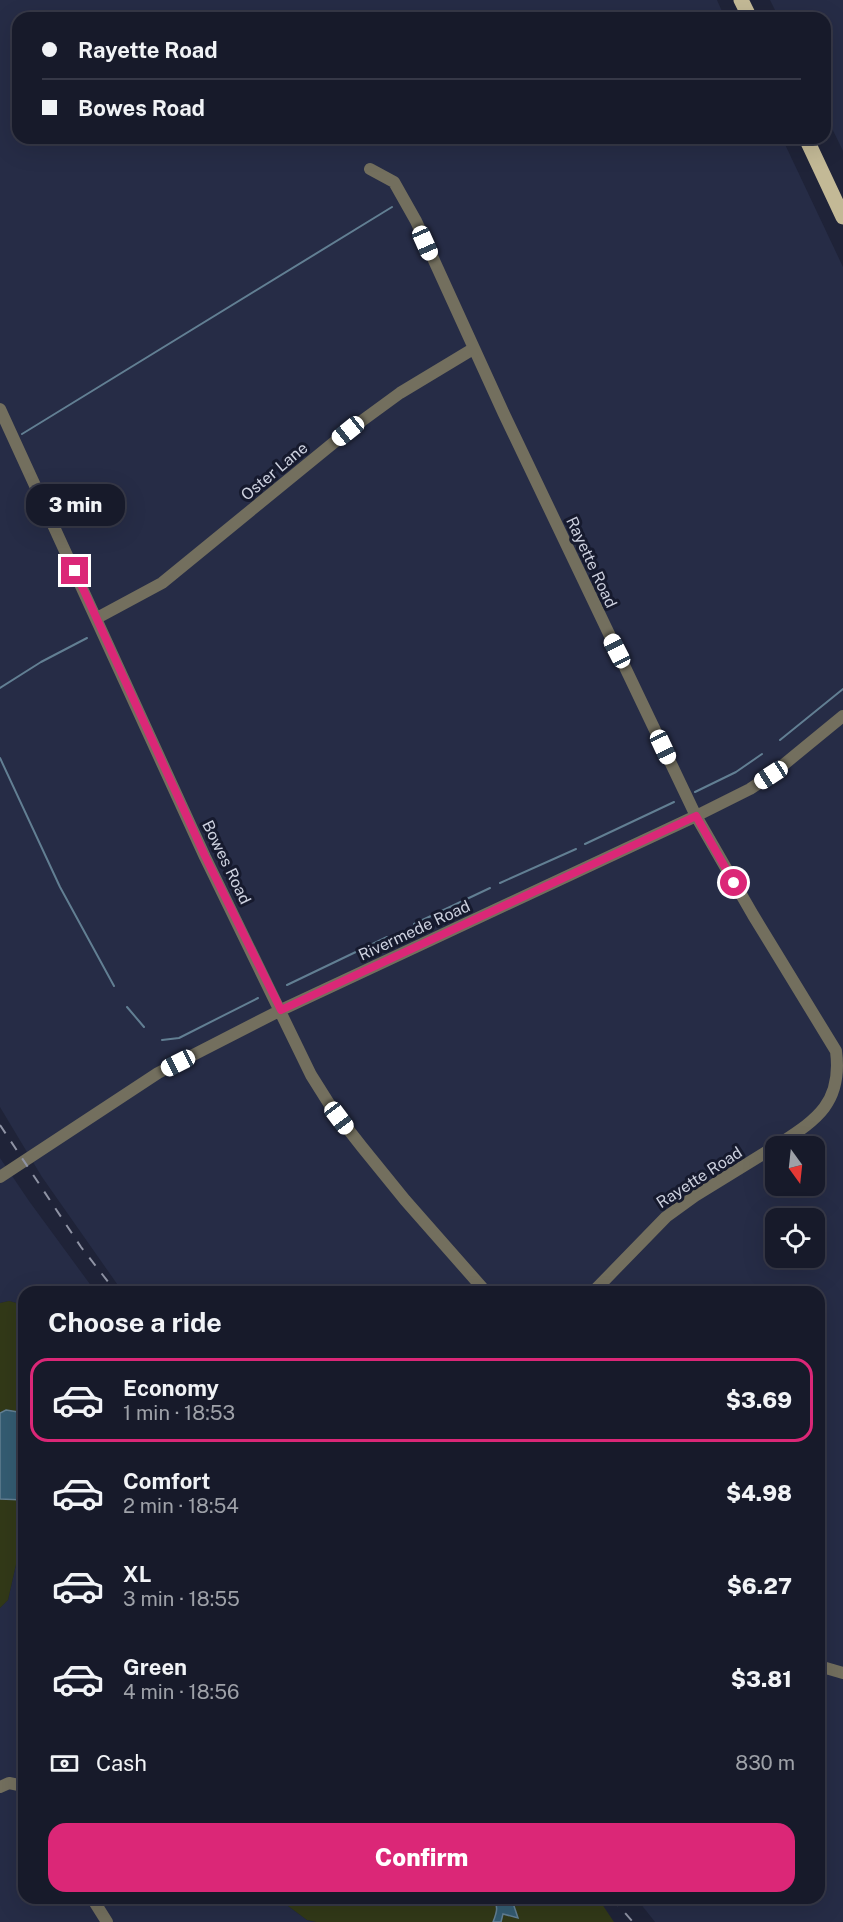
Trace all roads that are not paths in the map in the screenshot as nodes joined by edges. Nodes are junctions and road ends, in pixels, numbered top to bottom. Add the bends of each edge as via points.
1 (809, 144) edge
2 (370, 169) dead end
3 (843, 217) edge
4 (473, 350) junction
5 (0, 409) edge
6 (97, 618) junction
7 (843, 716) edge
8 (696, 816) junction
9 (281, 1010) junction
10 (792, 1136) edge
11 (765, 1153) edge
12 (0, 1177) edge
13 (481, 1286) edge
14 (600, 1286) edge
15 (825, 1668) edge
16 (843, 1673) edge
17 (18, 1785) edge
18 (0, 1787) edge
19 (96, 1904) edge
20 (106, 1922) edge

1 - 3 main road
2 - 4 street, Rayette Road via 394,182 401,194
4 - 6 street, Oster Lane via 400,393 348,431 162,583
4 - 8 street, Rayette Road
5 - 6 street, Bowes Road
6 - 9 street, Bowes Road via 205,856
7 - 8 street, Rivermede Road via 771,775
8 - 9 street, Rivermede Road
8 - 10 street, Rayette Road via 837,1057 839,1070 832,1101 822,1115
9 - 12 street, Rivermede Road via 158,1073
9 - 13 street, Bowes Road via 311,1075 333,1110
11 - 14 street, Rayette Road via 666,1217
15 - 16 street
17 - 18 street
19 - 20 street

